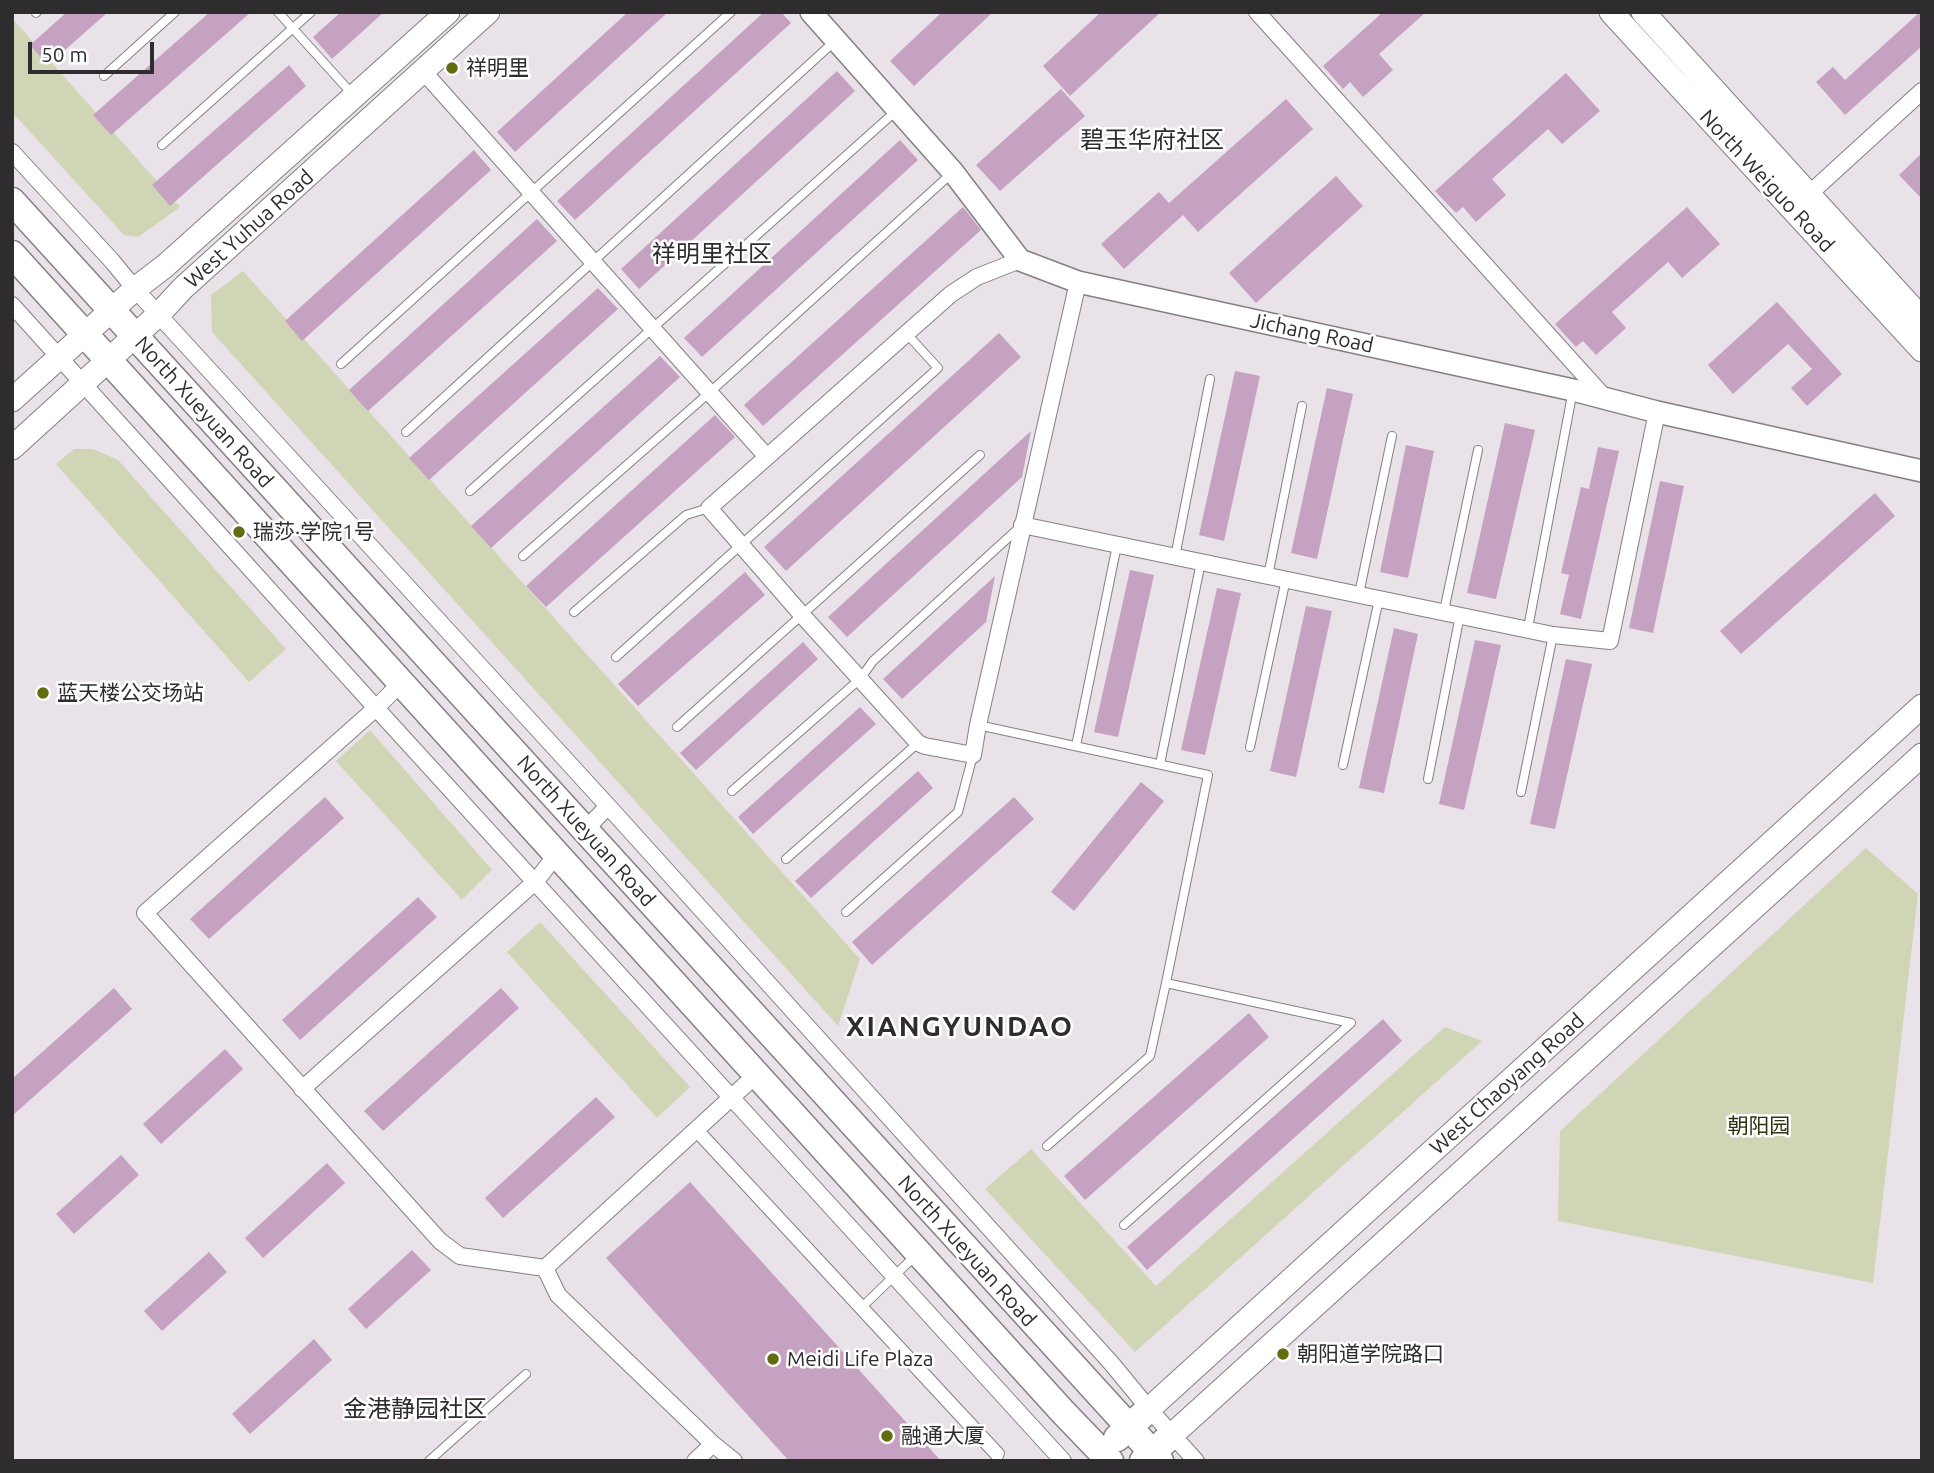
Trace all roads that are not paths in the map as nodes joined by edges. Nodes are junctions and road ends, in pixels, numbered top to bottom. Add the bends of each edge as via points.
1 (175, 12) edge
2 (278, 12) edge
3 (311, 12) edge
4 (448, 12) edge
5 (488, 12) edge
6 (731, 12) edge
7 (811, 12) edge
8 (1257, 12) edge
9 (1611, 12) edge
10 (1643, 12) edge
11 (293, 28) junction
12 (836, 40) junction
13 (423, 71) junction
14 (104, 76) dead end
15 (1922, 91) edge
16 (355, 97) junction
17 (897, 110) junction
18 (162, 145) dead end
19 (12, 152) edge
20 (953, 172) junction
21 (531, 192) junction
22 (1808, 195) junction
23 (12, 201) edge
24 (12, 254) edge
25 (1020, 260) junction
26 (594, 262) junction
27 (1078, 282) junction
28 (135, 289) junction
29 (12, 305) edge
30 (111, 310) junction
31 (159, 314) junction
32 (1922, 319) edge
33 (652, 329) junction
34 (906, 333) junction
35 (85, 334) junction
36 (135, 336) junction
37 (1922, 350) edge
38 (60, 357) junction
39 (108, 360) junction
40 (341, 363) dead end
41 (1210, 379) dead end
42 (83, 383) junction
43 (1573, 390) junction
44 (709, 393) junction
45 (1606, 399) junction
46 (12, 400) edge
47 (1302, 406) dead end
48 (1657, 412) junction
49 (406, 432) dead end
50 (1392, 436) dead end
51 (12, 448) edge
52 (1478, 450) dead end
53 (980, 455) dead end
54 (767, 457) junction
55 (1922, 471) edge
56 (470, 492) dead end
57 (709, 508) junction
58 (1022, 525) junction
59 (740, 545) junction
60 (1117, 545) junction
61 (523, 556) dead end
62 (1175, 557) junction
63 (1201, 562) junction
64 (1268, 576) junction
65 (1286, 579) junction
66 (1359, 594) junction
67 (1379, 599) junction
68 (574, 612) dead end
69 (1452, 613) junction
70 (802, 615) junction
71 (1528, 628) junction
72 (1553, 635) junction
73 (617, 656) dead end
74 (860, 679) junction
75 (401, 683) junction
76 (1922, 706) edge
77 (376, 708) junction
78 (978, 725) junction
79 (677, 727) dead end
80 (918, 743) junction
81 (1076, 746) junction
82 (1250, 747) dead end
83 (973, 755) junction
84 (1922, 755) edge
85 (1160, 764) junction
86 (1343, 765) dead end
87 (1428, 779) dead end
88 (732, 791) dead end
89 (1521, 792) dead end
90 (608, 806) junction
91 (585, 830) junction
92 (556, 855) junction
93 (786, 859) dead end
94 (536, 881) junction
95 (846, 912) dead end
96 (1166, 983) junction
97 (756, 1075) junction
98 (302, 1090) junction
99 (733, 1097) junction
100 (696, 1130) junction
101 (1047, 1146) dead end
102 (1124, 1225) dead end
103 (918, 1253) junction
104 (545, 1268) junction
105 (895, 1275) junction
106 (862, 1307) junction
107 (526, 1374) dead end
108 (1149, 1409) junction
109 (1129, 1427) junction
110 (1172, 1434) junction
111 (713, 1444) junction
112 (1101, 1458) edge
113 (1152, 1458) edge
114 (998, 1460) edge
115 (429, 1461) edge
116 (695, 1461) edge
117 (734, 1461) edge
118 (1063, 1461) edge
119 (1196, 1461) edge

1 - 14 lane
2 - 11 lane
3 - 11 lane
4 - 16 main road, West Yuhua Road
5 - 13 main road, West Yuhua Road
6 - 21 lane
7 - 12 street
8 - 45 street
9 - 37 main road, North Weiguo Road
10 - 22 main road, North Weiguo Road
11 - 16 lane
11 - 18 lane
12 - 17 street
12 - 26 lane
13 - 21 street
13 - 31 main road, West Yuhua Road
15 - 22 street
16 - 28 main road, West Yuhua Road
17 - 20 street
17 - 33 lane
19 - 28 street
20 - 25 street
20 - 44 lane
21 - 26 street
21 - 40 lane
22 - 32 main road, North Weiguo Road
23 - 30 main road, North Xueyuan Road
24 - 35 main road, North Xueyuan Road
25 - 27 street, Jichang Road
25 - 34 street via 951,294
26 - 33 street
26 - 49 lane
27 - 43 street, Jichang Road
27 - 58 street
28 - 30 main road, West Yuhua Road
28 - 31 street
29 - 38 street
30 - 35 main road, West Yuhua Road
30 - 36 main road, North Xueyuan Road
31 - 36 main road, West Yuhua Road
31 - 90 street
33 - 44 street
33 - 56 lane
34 - 54 street
34 - 59 lane via 939,368
35 - 38 main road, West Yuhua Road
35 - 39 main road, North Xueyuan Road
36 - 39 main road, West Yuhua Road
36 - 91 main road, North Xueyuan Road
38 - 42 street
38 - 46 main road, West Yuhua Road
39 - 42 main road, West Yuhua Road
39 - 75 main road, North Xueyuan Road
41 - 62 lane
42 - 51 main road, West Yuhua Road
42 - 77 street
43 - 45 street, Jichang Road
43 - 71 lane
44 - 54 street
44 - 61 lane
45 - 48 street, Jichang Road
47 - 64 lane
48 - 55 street, Jichang Road
48 - 72 street via 1610,641
50 - 66 lane
52 - 69 lane
53 - 70 lane
54 - 57 street
57 - 59 street
57 - 68 lane via 687,514
58 - 60 street
58 - 74 lane via 873,661
58 - 78 street
59 - 70 street
59 - 73 lane
60 - 62 street
60 - 81 lane
62 - 63 street
63 - 64 street
63 - 85 lane
64 - 65 street
65 - 66 street
65 - 82 lane
66 - 67 street
67 - 69 street
67 - 86 lane
69 - 71 street
69 - 87 lane
70 - 74 street
70 - 79 lane
71 - 72 street
72 - 89 lane
74 - 80 street
74 - 88 lane
75 - 77 street
75 - 92 main road, North Xueyuan Road
76 - 108 main road, West Chaoyang Road
77 - 94 street
77 - 98 street via 145,913
78 - 81 lane
78 - 83 street
80 - 83 street
80 - 93 lane
81 - 85 lane
83 - 95 lane via 958,811
84 - 110 main road, West Chaoyang Road
85 - 96 lane via 1208,775
90 - 91 street
90 - 108 street
91 - 92 main road
91 - 109 main road, North Xueyuan Road
92 - 94 street
92 - 97 main road, North Xueyuan Road
94 - 98 street
94 - 99 street
96 - 101 lane via 1150,1056
96 - 102 lane via 1351,1023
97 - 99 street
97 - 103 main road, North Xueyuan Road
98 - 104 street via 440,1241 460,1256
99 - 100 street
99 - 105 street
100 - 104 street
100 - 106 lane
103 - 105 lane
103 - 112 main road, North Xueyuan Road
104 - 111 street via 558,1295
105 - 106 lane
105 - 118 street
106 - 114 lane
107 - 115 lane
108 - 109 main road, West Chaoyang Road
108 - 110 street
109 - 112 main road, West Chaoyang Road
109 - 113 main road, North Xueyuan Road
110 - 113 main road, West Chaoyang Road
110 - 119 street
111 - 116 street
111 - 117 street

